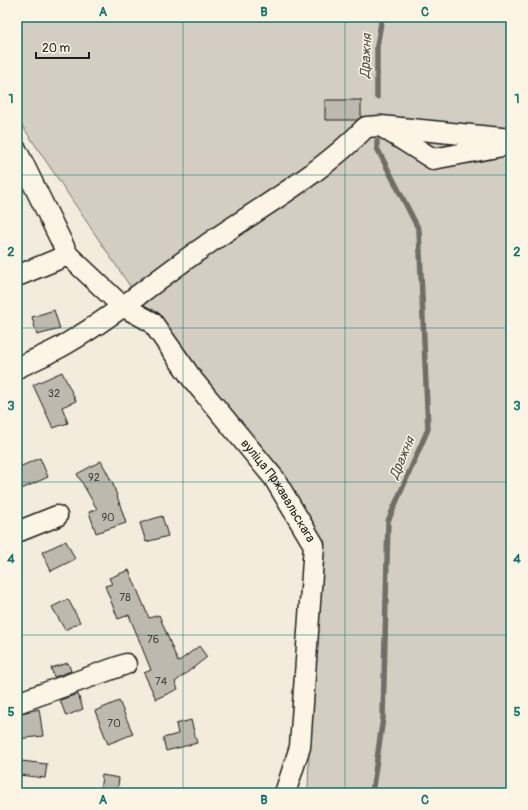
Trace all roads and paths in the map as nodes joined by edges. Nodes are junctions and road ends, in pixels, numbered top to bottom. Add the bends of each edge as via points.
1 (381, 126) junction
2 (511, 139) edge
3 (511, 144) edge
4 (17, 151) edge
5 (68, 255) junction
6 (17, 276) edge
7 (122, 306) junction
8 (17, 368) edge
9 (57, 516) dead end
10 (17, 532) edge
11 (126, 664) dead end
12 (17, 703) edge
13 (285, 793) edge

1 - 2 street
1 - 3 street via 433,159
1 - 7 street via 366,127 345,149 205,245
4 - 5 street
5 - 6 street
5 - 7 street, вуліца Пржавальскага
7 - 8 street via 66,344
7 - 13 street, вуліца Пржавальскага via 152,322 193,380 274,478 314,545 300,747
9 - 10 street
11 - 12 street

